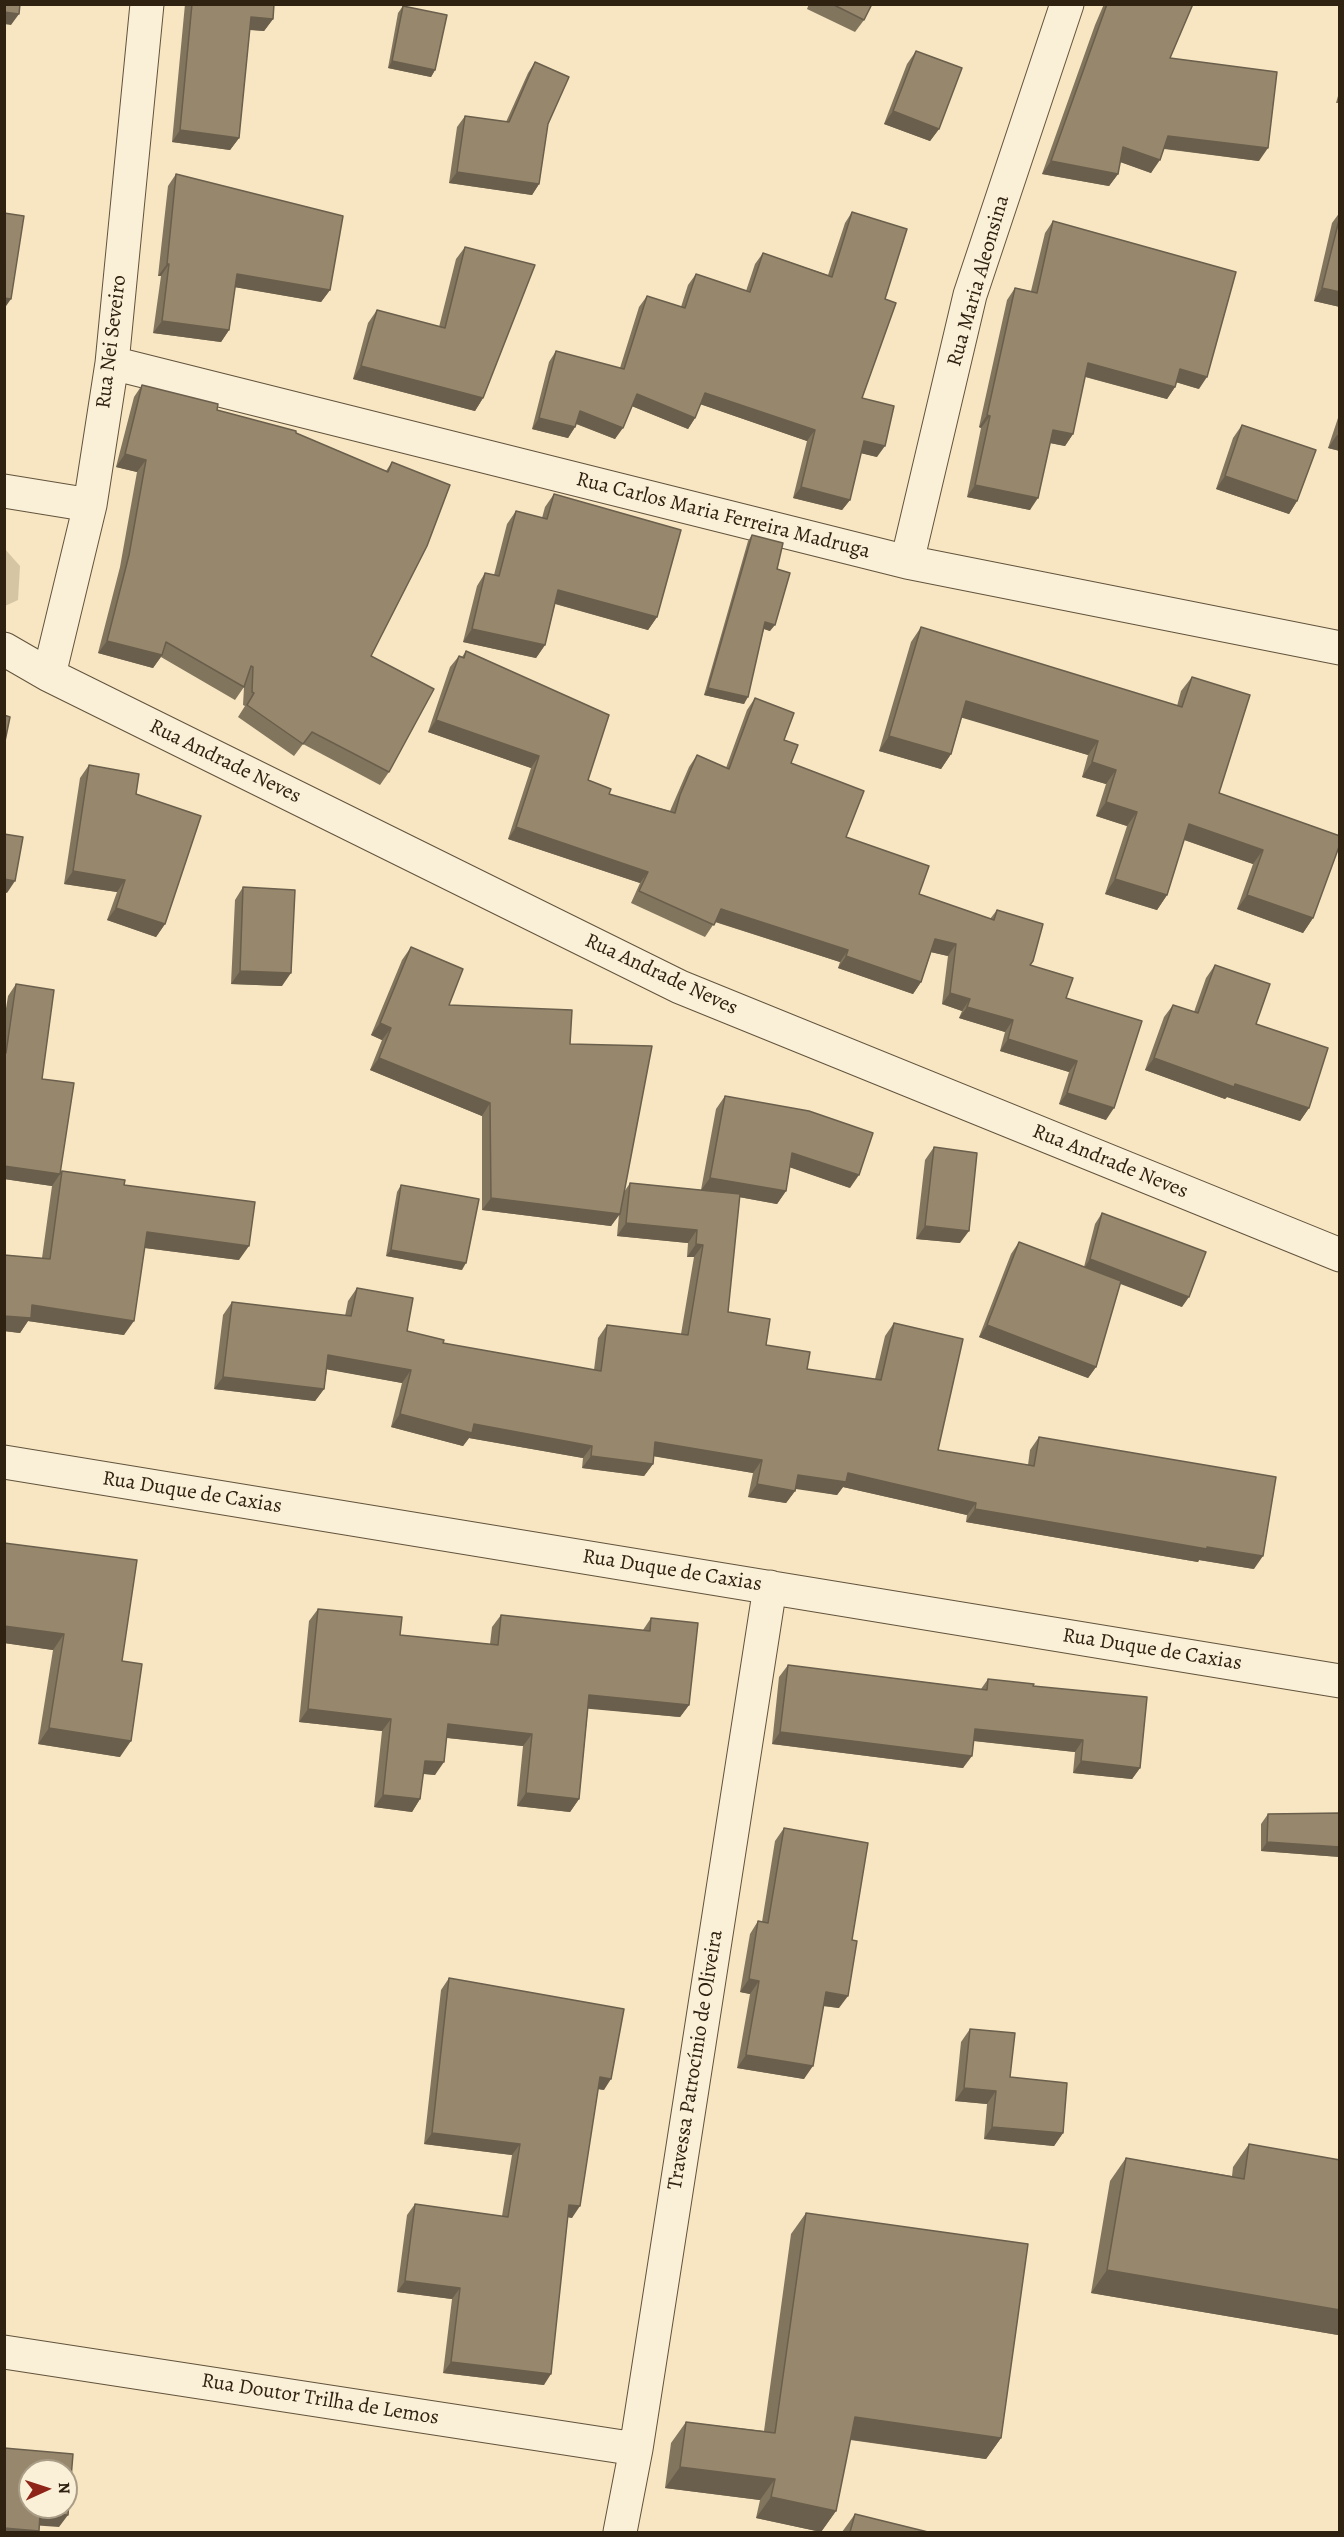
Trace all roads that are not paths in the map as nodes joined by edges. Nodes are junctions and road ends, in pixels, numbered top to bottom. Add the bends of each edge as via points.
1 (147, 4) edge
2 (1067, 4) edge
3 (112, 363) junction
4 (4, 491) edge
5 (90, 505) junction
6 (907, 562) junction
7 (1340, 648) edge
8 (4, 649) edge
9 (49, 675) junction
10 (1340, 1255) edge
11 (4, 1462) edge
12 (770, 1587) junction
13 (1340, 1681) edge
14 (4, 2352) edge
15 (636, 2449) junction
16 (620, 2532) edge

1 - 3 street, Rua Nei Seveiro
2 - 6 street, Rua Maria Aleonsina via 970,296
3 - 5 street, Rua Nei Seveiro
3 - 6 street, Rua Carlos Maria Ferreira Madruga
4 - 5 street
5 - 9 street, Rua Nei Seveiro
6 - 7 street, Rua Carlos Maria Ferreira Madruga
8 - 9 street, Rua Andrade Neves
9 - 10 street, Rua Andrade Neves via 680,987
11 - 12 street, Rua Duque de Caxias
12 - 13 street, Rua Duque de Caxias
12 - 15 street, Travessa Patrocínio de Oliveira
14 - 15 street, Rua Doutor Trilha de Lemos
15 - 16 street, Travessa Patrocínio de Oliveira

